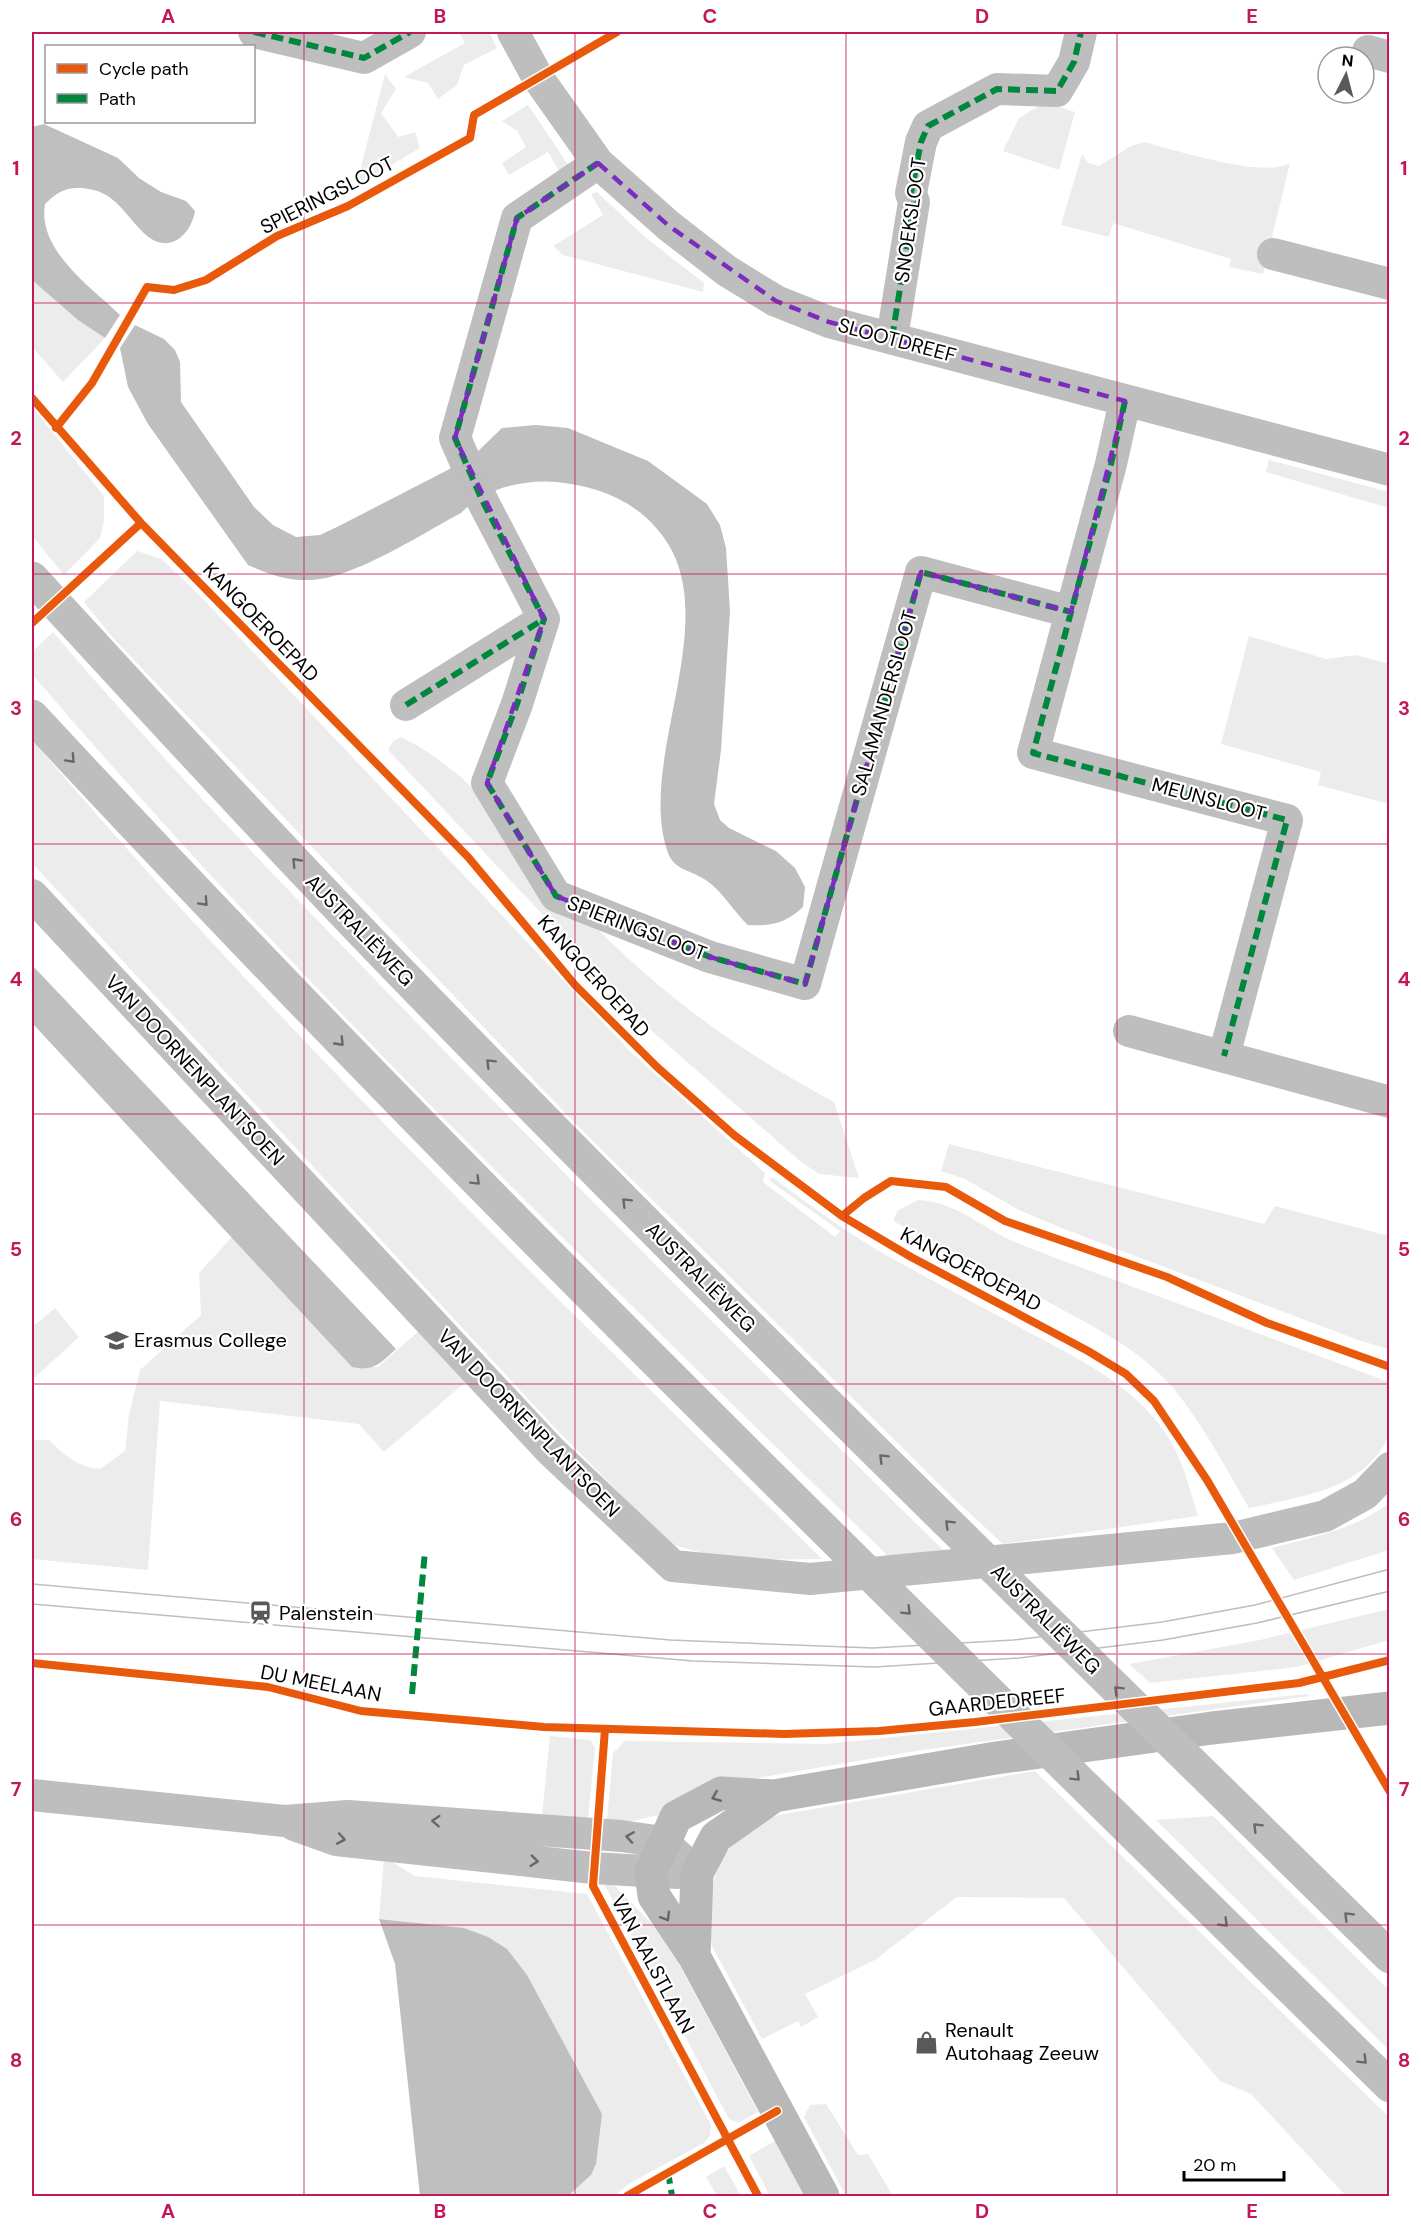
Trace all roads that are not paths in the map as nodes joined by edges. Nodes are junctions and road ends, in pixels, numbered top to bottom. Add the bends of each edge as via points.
1 (254, 32) edge
2 (410, 32) edge
3 (513, 32) edge
4 (1081, 32) edge
5 (598, 162) junction
6 (1273, 254) dead end
7 (1389, 284) edge
8 (892, 338) junction
9 (1125, 401) junction
10 (1389, 468) edge
11 (32, 578) edge
12 (1071, 612) junction
13 (544, 619) junction
14 (406, 705) dead end
15 (32, 716) edge
16 (32, 895) edge
17 (805, 984) joint
18 (1129, 1031) dead end
19 (1224, 1056) junction
20 (1389, 1102) edge
21 (1389, 1468) edge
22 (1389, 1708) edge
23 (32, 1795) edge
24 (774, 1796) junction
25 (657, 1857) junction
26 (697, 1873) junction
27 (694, 1956) junction
28 (1389, 1957) edge
29 (1389, 2086) edge
30 (823, 2196) edge

1 - 2 street via 364,58
3 - 5 street, SLOOTDREEF via 538,78
4 - 8 street, SNOEKSLOOT via 1074,62 1057,91 997,89 928,126 911,193 914,202
5 - 8 street, SLOOTDREEF via 669,226 727,271 776,301
5 - 13 street via 517,218 455,438 482,500
6 - 7 street
8 - 9 street, SLOOTDREEF
9 - 10 street, SLOOTDREEF
9 - 12 street
28 -> 11 main road, AUSTRALIËWEG via 925,1500 411,983 210,773
12 - 17 street, SALAMANDERSLOOT via 921,572
12 - 19 street, MEUNSLOOT via 1033,753 1287,819
13 - 14 street
13 - 17 street, SPIERINGSLOOT via 487,783 556,896 710,957
15 -> 29 main road via 267,967 806,1511
16 - 21 street, VAN DOORNENPLANTSOEN via 551,1451 673,1566 810,1579 1233,1538 1325,1516 1365,1494
18 - 19 street
19 - 20 street
22 - 24 street via 1007,1756
23 - 25 street via 285,1821 348,1816 596,1834
24 -> 25 street via 721,1793 676,1817
24 - 26 street via 716,1837
25 - 26 street
25 -> 27 street, VAN AALSTLAAN via 654,1896
26 - 27 street, VAN AALSTLAAN
27 - 30 street, VAN AALSTLAAN

